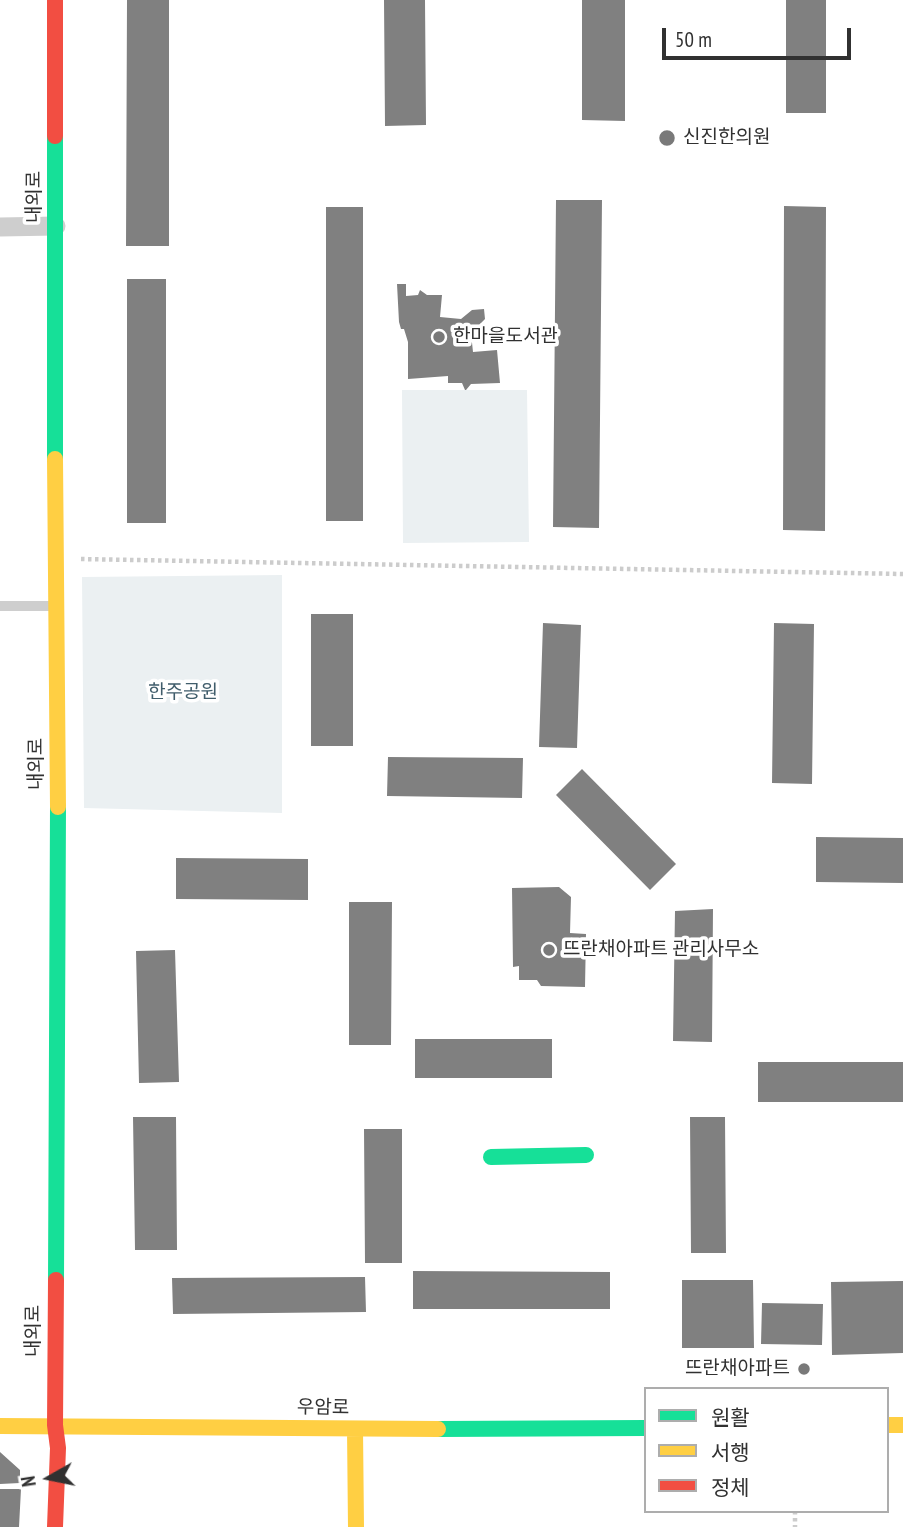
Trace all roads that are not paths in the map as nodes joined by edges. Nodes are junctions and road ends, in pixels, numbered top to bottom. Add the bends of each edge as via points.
1 (55, 0) edge
2 (56, 226) junction
3 (0, 227) edge
4 (0, 606) edge
5 (57, 606) junction
6 (586, 1155) dead end
7 (491, 1157) dead end
8 (55, 1425) junction
9 (0, 1426) edge
10 (644, 1428) edge
11 (355, 1429) junction
12 (55, 1527) edge
13 (356, 1527) edge

1 - 2 street, 내외로
2 - 3 street
2 - 5 street, 내외로
4 - 5 lane
5 - 8 street, 내외로
6 - 7 street
8 - 9 street, 우암로
8 - 11 street, 우암로
8 - 12 street, 내외로
10 - 11 street, 우암로
11 - 13 street

